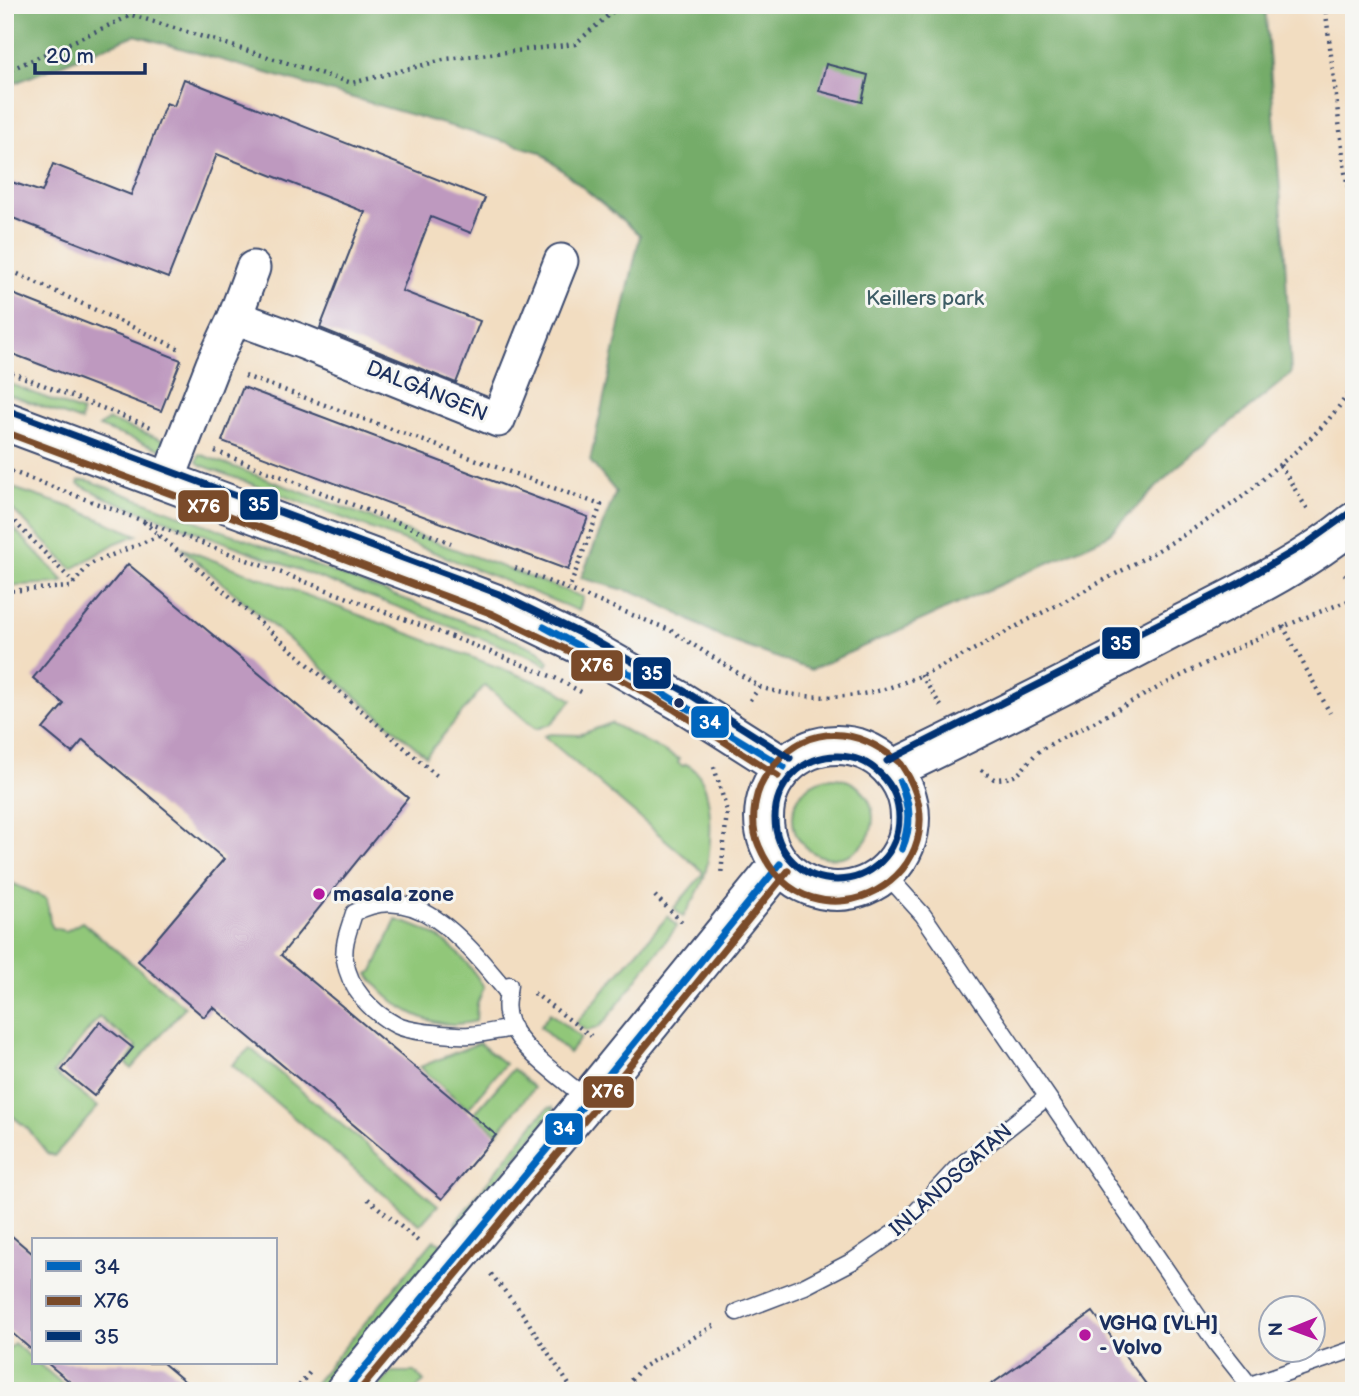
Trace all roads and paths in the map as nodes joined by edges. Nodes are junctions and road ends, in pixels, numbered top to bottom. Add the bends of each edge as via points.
1 (621, 5) edge
2 (1325, 5) edge
3 (5, 72) edge
4 (1354, 215) edge
5 (561, 261) dead end
6 (5, 268) edge
7 (253, 268) dead end
8 (235, 317) junction
9 (213, 365) junction
10 (1354, 384) edge
11 (5, 421) edge
12 (5, 469) edge
13 (167, 482) junction
14 (5, 512) edge
15 (142, 520) junction
16 (1354, 522) edge
17 (159, 536) junction
18 (74, 583) junction
19 (569, 589) dead end
20 (5, 591) edge
21 (1354, 599) edge
22 (1283, 626) junction
23 (777, 693) dead end
24 (587, 695) dead end
25 (1330, 713) dead end
26 (708, 761) dead end
27 (784, 767) junction
28 (980, 769) dead end
29 (892, 770) junction
30 (437, 776) dead end
31 (780, 864) junction
32 (885, 873) junction
33 (716, 885) dead end
34 (655, 896) dead end
35 (689, 928) dead end
36 (509, 989) junction
37 (513, 1028) junction
38 (597, 1041) dead end
39 (1047, 1097) junction
40 (588, 1100) junction
41 (368, 1199) dead end
42 (419, 1242) dead end
43 (464, 1245) junction
44 (737, 1312) joint
45 (1354, 1349) edge
46 (1252, 1388) edge
47 (345, 1391) edge
48 (573, 1391) edge
49 (622, 1391) edge

1 - 3 path via 575,44 447,59 352,83 132,15
2 - 4 path
5 - 8 street, DALGÅNGEN via 498,420
6 - 9 path
7 - 8 street
8 - 9 street
9 - 13 street
9 - 19 path via 601,505
10 - 23 path via 1313,438 1231,505 1133,565 966,653 880,690 810,696
11 - 13 street
12 - 15 path
13 - 27 street via 494,603 587,648
14 - 18 path
15 - 17 path
15 - 24 path via 468,643
16 - 29 street via 1272,577
17 - 18 path via 90,564
17 - 30 path
18 - 20 path via 70,587
21 - 22 path
22 - 25 path
22 - 28 path via 1038,752 1012,778 994,779
26 - 33 path via 727,811 722,874
27 - 29 street via 809,750 839,745 868,752
27 - 31 street via 764,807 766,837
29 - 32 street via 907,798 910,822 901,853
31 - 32 street via 797,880 831,891 866,885
31 - 40 street
32 - 39 lane via 923,915
34 - 35 path
36 - 37 lane via 505,1003
36 - 37 lane via 447,926 414,906 394,901 368,905 354,913 344,958 351,981 366,1003 397,1026 469,1035
36 - 38 path via 533,992
37 - 40 lane via 550,1069
39 - 44 lane, INLANDSGATAN via 956,1169 901,1228 805,1286
39 - 46 lane via 1216,1343
40 - 43 street
41 - 42 path
43 - 47 street
43 - 48 path via 523,1314
44 - 49 path via 641,1368
45 - 46 lane

